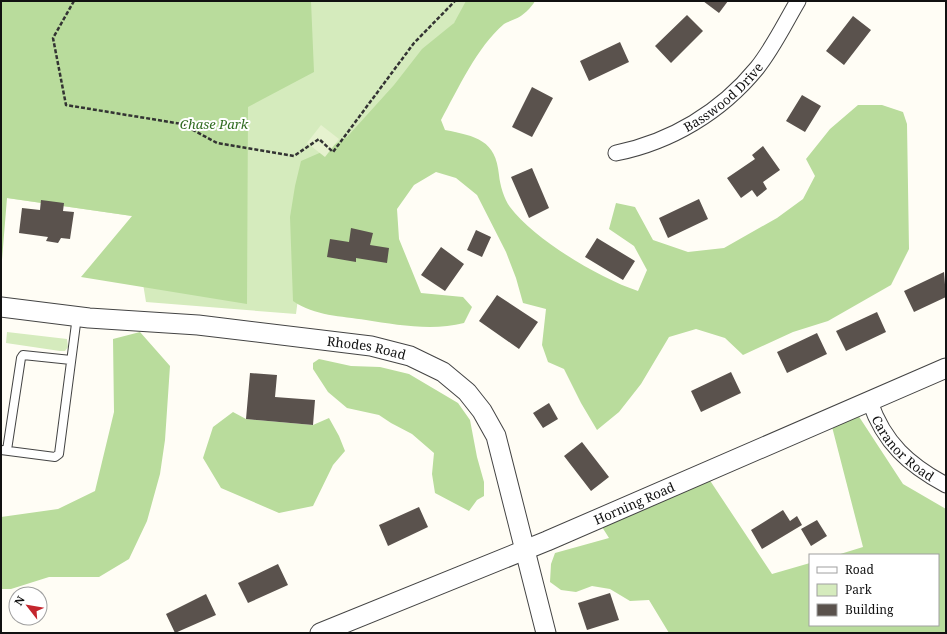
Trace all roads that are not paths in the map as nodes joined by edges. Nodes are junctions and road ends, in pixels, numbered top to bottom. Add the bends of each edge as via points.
1 (798, 1) edge
2 (616, 153) dead end
3 (1, 307) edge
4 (77, 316) junction
5 (72, 360) junction
6 (946, 368) edge
7 (870, 402) junction
8 (4, 450) edge
9 (946, 485) edge
10 (525, 550) junction
11 (320, 633) edge
12 (546, 633) edge

1 - 2 street, Basswood Drive via 758,67 720,104 670,137 641,148
3 - 4 street, Rhodes Road
4 - 5 lane
4 - 10 street, Rhodes Road via 198,325 370,346 410,356 436,369 467,392 482,411 496,436
5 - 8 lane via 23,355
5 - 8 lane via 59,454 55,457
6 - 7 street, Horning Road
7 - 9 street, Caranor Road via 876,420 887,438 903,456
7 - 10 street, Horning Road
10 - 11 street, Horning Road
10 - 12 street, Rhodes Road

